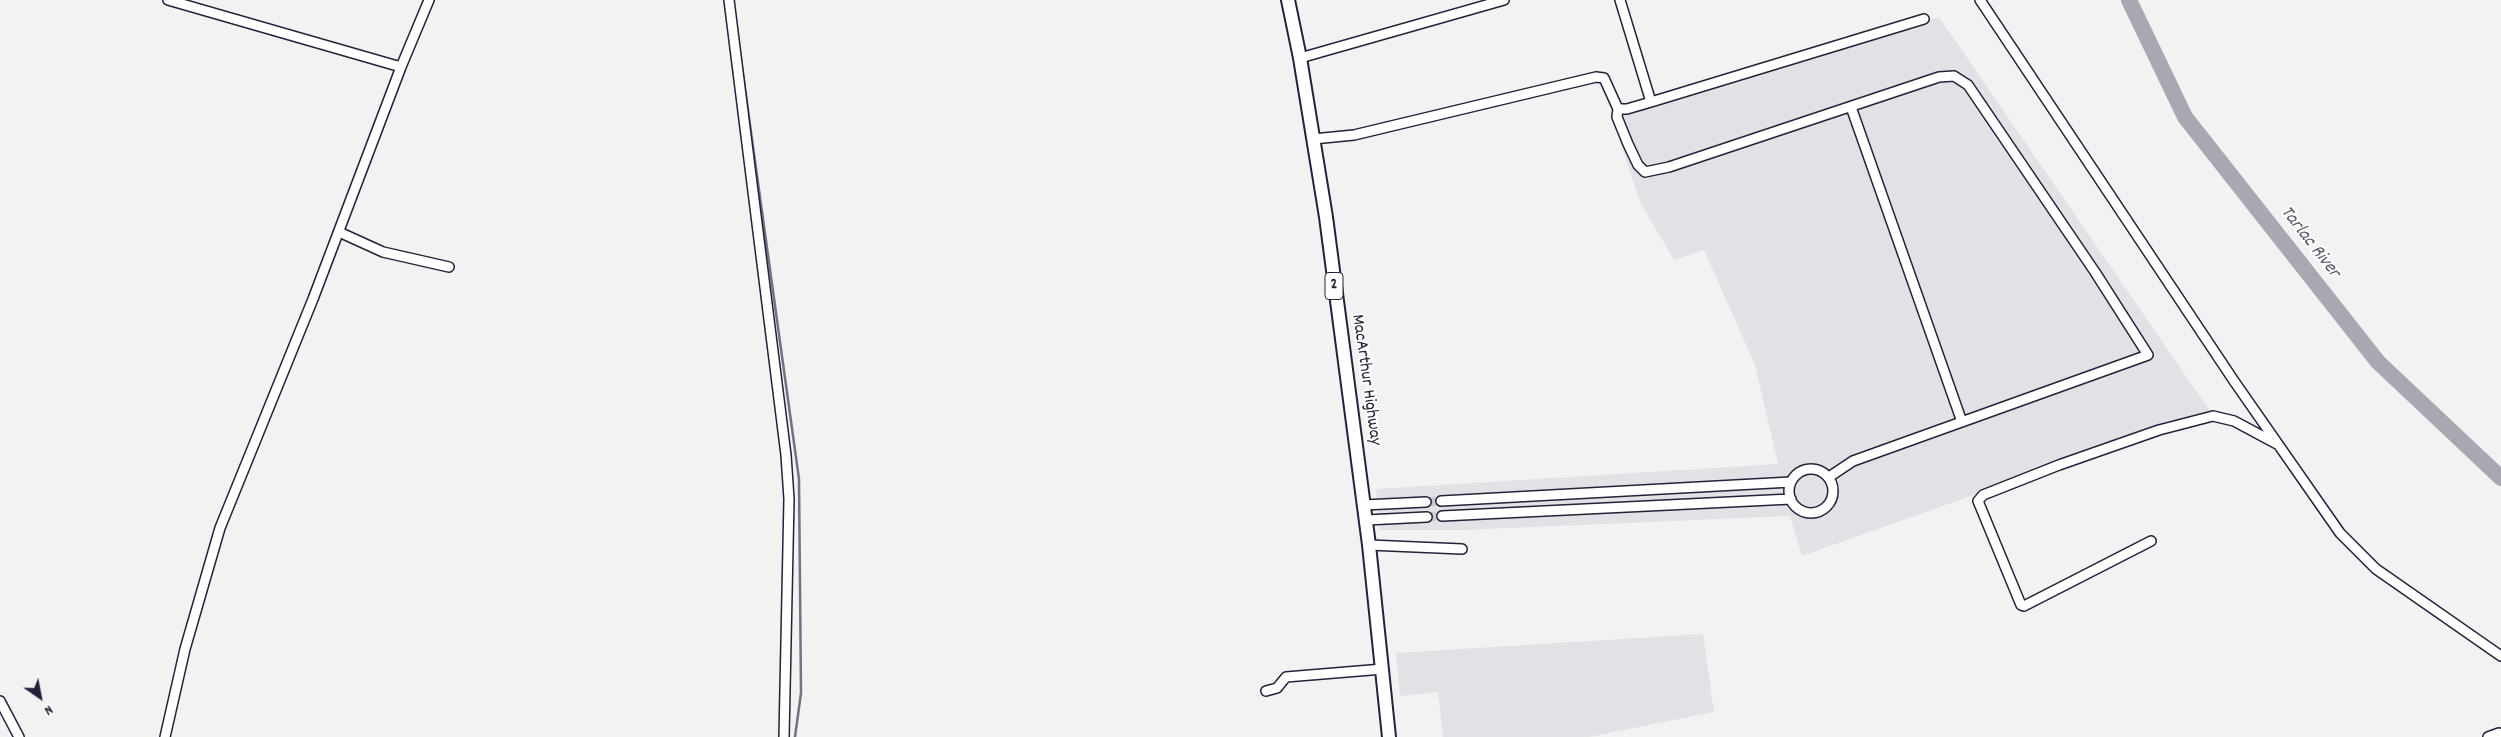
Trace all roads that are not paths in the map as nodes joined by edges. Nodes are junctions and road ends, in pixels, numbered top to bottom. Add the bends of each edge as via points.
1 (168, 0) edge
2 (429, 0) edge
3 (730, 0) edge
4 (1288, 0) edge
5 (1504, 0) edge
6 (1620, 0) edge
7 (1980, 0) edge
8 (1924, 19) dead end
9 (1300, 58) junction
10 (401, 68) junction
11 (1651, 102) junction
12 (1851, 107) junction
13 (1618, 109) junction
14 (1313, 139) junction
15 (339, 232) junction
16 (449, 267) dead end
17 (1962, 422) junction
18 (2280, 445) junction
19 (1829, 477) junction
20 (1791, 482) junction
21 (1696, 487) junction
22 (1613, 492) junction
23 (1531, 496) junction
24 (1791, 499) junction
25 (1442, 501) tunnel mouth
26 (1426, 502) tunnel mouth
27 (1696, 504) junction
28 (1364, 505) junction
29 (1614, 508) junction
30 (1534, 512) junction
31 (1442, 516) tunnel mouth
32 (1427, 517) tunnel mouth
33 (1366, 520) junction
34 (2151, 541) dead end
35 (1369, 545) junction
36 (1462, 549) dead end
37 (2501, 656) edge
38 (1383, 669) junction
39 (1266, 691) dead end
40 (0, 701) edge
41 (2499, 733) dead end
42 (19, 737) edge
43 (166, 737) edge
44 (784, 737) edge
45 (1389, 737) edge
46 (2488, 737) edge

1 - 10 street
2 - 10 street
3 - 44 street via 786,455 789,534
4 - 9 highway, MacArthur Highway / 2
5 - 9 street
6 - 11 street
7 - 18 street
8 - 11 street
9 - 14 highway, MacArthur Highway / 2
10 - 15 street
11 - 13 street
12 - 13 street via 1645,172 1628,144 1617,116
12 - 17 street
12 - 17 street via 1939,77 1954,76 1968,85 2148,355
13 - 14 street via 1604,78 1596,76 1354,134
14 - 28 highway, MacArthur Highway / 2
15 - 16 street via 383,252
15 - 43 street via 220,528 185,649
17 - 19 street via 1853,461
18 - 34 street via 2234,421 2213,416 2158,430 2068,462 1983,495 1978,501 2024,606
18 - 37 street via 2340,532 2376,569
19 - 20 street via 1820,470 1809,469 1798,473
19 - 24 street via 1833,497 1826,508 1816,513 1803,512 1793,505
20 - 21 street
20 - 24 street
21 - 22 street
21 - 27 street
22 - 23 street
22 - 29 street
23 - 25 street
23 - 30 street
24 - 27 street
26 - 28 street
27 - 29 street
28 - 33 highway, MacArthur Highway / 2
29 - 30 street
30 - 31 street
32 - 33 street
33 - 35 highway, MacArthur Highway / 2
35 - 36 street
35 - 38 highway, MacArthur Highway / 2
38 - 39 street via 1286,677 1277,688
38 - 45 highway, MacArthur Highway / 2
40 - 42 street
41 - 46 street

